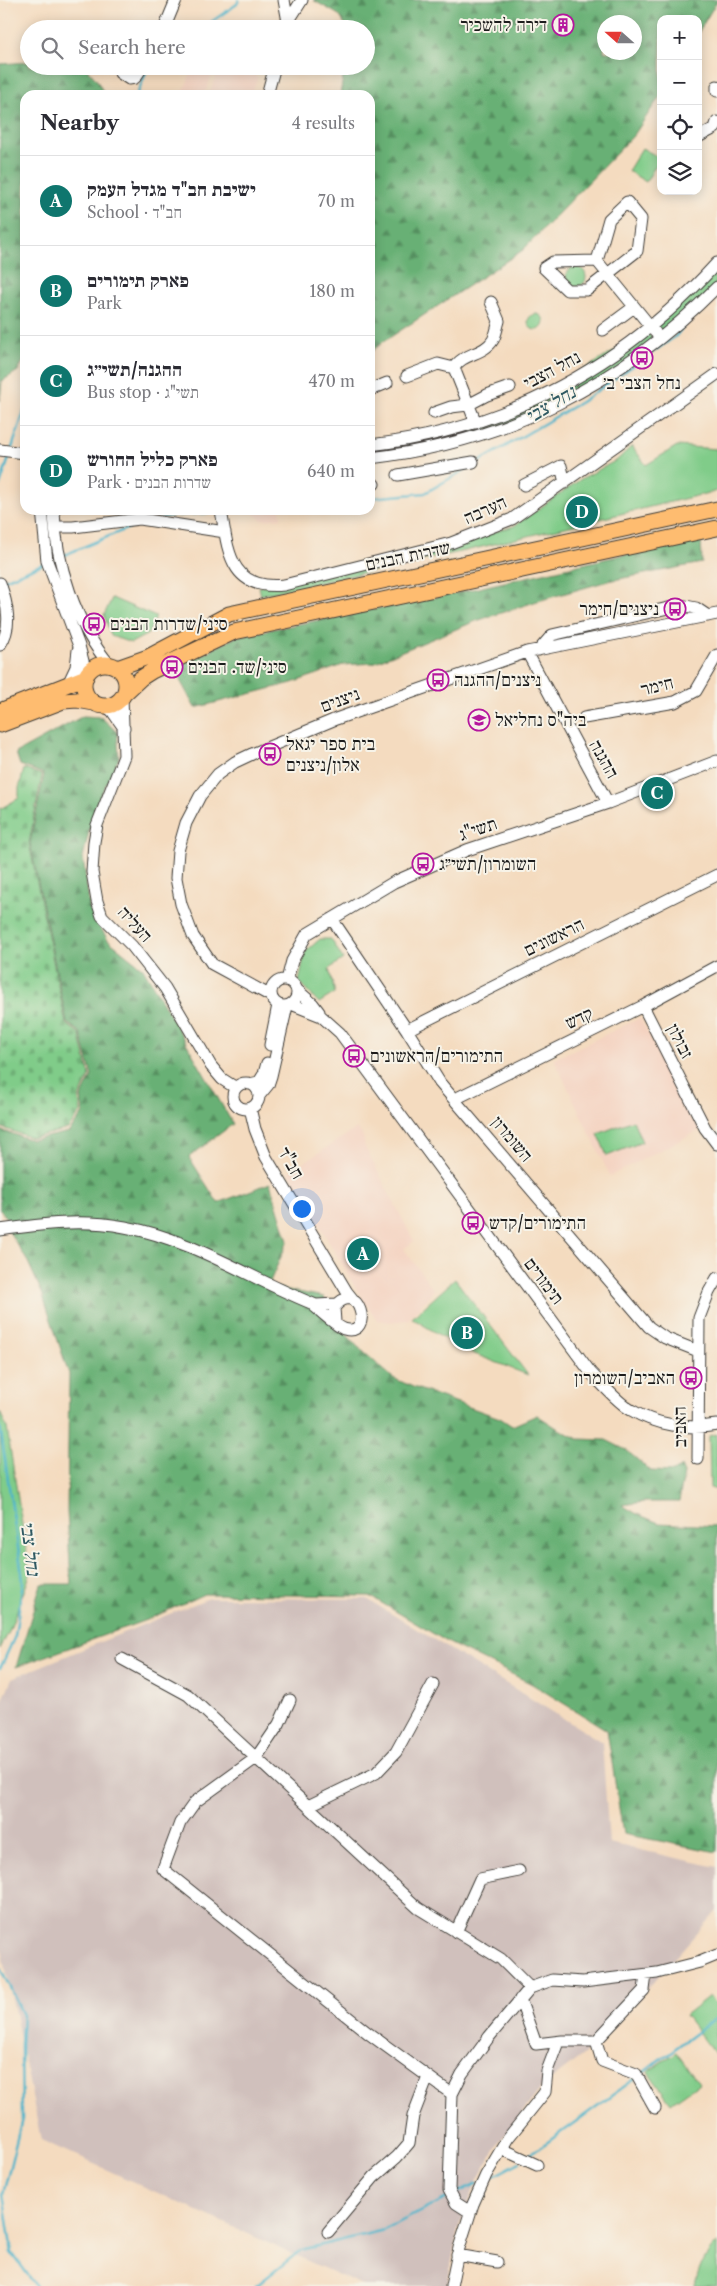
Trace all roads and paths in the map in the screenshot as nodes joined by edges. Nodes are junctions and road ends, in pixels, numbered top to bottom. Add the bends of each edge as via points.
1 (176, 0) edge
2 (284, 0) edge
3 (302, 0) edge
4 (168, 20) edge
5 (286, 20) edge
6 (290, 20) edge
7 (123, 75) edge
8 (137, 75) edge
9 (273, 75) edge
10 (717, 86) edge
11 (268, 90) edge
12 (717, 91) edge
13 (716, 126) edge
14 (702, 135) edge
15 (597, 261) junction
16 (717, 263) edge
17 (609, 273) junction
18 (717, 287) edge
19 (491, 302) dead end
20 (634, 307) junction
21 (650, 326) junction
22 (602, 330) dead end
23 (660, 339) junction
24 (454, 368) junction
25 (717, 374) edge
26 (407, 376) dead end
27 (387, 383) dead end
28 (375, 388) edge
29 (510, 388) dead end
30 (468, 405) junction
31 (434, 412) dead end
32 (476, 423) junction
33 (375, 444) edge
34 (425, 448) junction
35 (0, 450) edge
36 (20, 452) edge
37 (375, 457) edge
38 (473, 462) dead end
39 (431, 468) junction
40 (398, 475) dead end
41 (566, 483) junction
42 (524, 485) dead end
43 (717, 509) edge
44 (42, 515) edge
45 (223, 515) edge
46 (55, 516) edge
47 (717, 528) edge
48 (225, 532) junction
49 (0, 583) edge
50 (712, 615) edge
51 (77, 640) junction
52 (0, 645) edge
53 (526, 652) junction
54 (717, 655) edge
55 (114, 666) junction
56 (87, 677) junction
57 (68, 684) junction
58 (123, 695) junction
59 (99, 704) junction
60 (0, 711) edge
61 (584, 718) dead end
62 (0, 725) edge
63 (125, 729) junction
64 (717, 762) edge
65 (608, 803) junction
66 (717, 875) edge
67 (332, 919) junction
68 (717, 966) edge
69 (242, 980) junction
70 (287, 980) junction
71 (274, 983) junction
72 (297, 990) junction
73 (271, 996) junction
74 (286, 1005) junction
75 (643, 1006) junction
76 (321, 1016) junction
77 (407, 1030) junction
78 (249, 1084) junction
79 (236, 1088) junction
80 (258, 1096) junction
81 (455, 1099) junction
82 (250, 1108) junction
83 (717, 1144) edge
84 (0, 1230) edge
85 (717, 1278) edge
86 (342, 1282) junction
87 (309, 1302) junction
88 (356, 1302) junction
89 (338, 1303) junction
90 (335, 1322) junction
91 (698, 1351) junction
92 (717, 1425) edge
93 (698, 1428) junction
94 (698, 1460) dead end
95 (122, 1659) dead end
96 (433, 1684) dead end
97 (290, 1700) dead end
98 (256, 1758) junction
99 (308, 1806) junction
100 (519, 1871) dead end
101 (456, 1932) junction
102 (717, 1955) edge
103 (646, 1975) junction
104 (530, 1988) junction
105 (520, 1999) junction
106 (596, 2041) junction
107 (558, 2042) junction
108 (428, 2077) junction
109 (452, 2094) junction
110 (655, 2108) dead end
111 (502, 2149) junction
112 (537, 2165) dead end
113 (470, 2212) junction
114 (328, 2232) dead end
115 (457, 2256) junction
116 (497, 2262) dead end
117 (451, 2286) edge

1 - 4 street
2 - 3 street via 292,3
2 - 5 street
3 - 6 street
7 - 8 street via 129,79
9 - 11 street
10 - 12 street
13 - 14 street
15 - 17 street
15 - 17 street via 553,262 544,268 568,290 587,290
15 - 17 street via 609,219 627,202 641,219 637,251
16 - 21 street, נחל הצבי
17 - 20 street
18 - 23 street, נחל הצבי
19 - 24 street via 499,320 492,341 458,360
20 - 21 street
20 - 22 street
21 - 23 street
21 - 32 street, נחל הצבי via 608,359 568,383 534,401
23 - 34 street, נחל הצבי via 635,359 574,397 476,437
24 - 26 street via 438,364
24 - 30 street
25 - 41 street, הערבה
27 - 28 street
29 - 30 street
30 - 31 street
30 - 32 street
32 - 33 street, נחל הצבי
34 - 37 street, נחל הצבי
34 - 39 street
35 - 36 street
38 - 39 street
39 - 40 street
41 - 42 street via 560,466
41 - 48 street, הערבה via 512,520 451,543 284,585 259,585 240,574 230,554
43 - 55 main road, שדרות הבנים via 228,614 148,657 132,664
44 - 51 street via 47,561
45 - 48 street, הערבה
46 - 48 street via 73,527 140,518
46 - 55 street via 59,558 78,610 93,640
47 - 58 main road via 234,632 152,671
49 - 52 street via 8,623
50 - 53 street, ניצנים
51 - 56 street
51 - 57 street via 76,667
53 - 65 street, ההגנה
53 - 69 street, ניצנים via 336,719 252,754 218,774 200,796 186,823 178,851 176,878 181,904 193,936 212,964
54 - 61 street, חימר via 696,691 675,702
55 - 56 main road via 96,666
55 - 58 main road via 126,680
56 - 57 main road
56 - 59 main road via 86,691
57 - 60 main road
58 - 59 main road via 115,704
58 - 63 street, העליה
59 - 62 main road via 63,701
59 - 63 street via 112,712
63 - 79 street, העליה via 122,765 97,825 94,842 92,872 97,901 102,916 132,946 165,988 211,1066
64 - 65 street, תשי"ג
65 - 67 street, תשי"ג via 467,850 394,882
66 - 77 street, הראשונים
67 - 70 street, תשי"ג via 307,934 292,961
67 - 77 street, השומרון
68 - 75 street, קדש
69 - 71 street, ניצנים
69 - 73 street, ניצנים
70 - 71 street
70 - 72 street
71 - 73 street
72 - 74 street via 295,1000
72 - 76 street, תימורים
73 - 74 street
74 - 76 street, תימורים
74 - 78 street via 264,1074 258,1082
74 - 80 street via 272,1076
75 - 81 street, קדש
75 - 83 street, זבולון via 705,1128
76 - 93 street, תימורים via 340,1032 591,1373 630,1410 667,1424
77 - 81 street, השומרון via 440,1083
78 - 79 street
78 - 80 street via 255,1087
79 - 82 street via 233,1097 237,1105
80 - 82 street
81 - 91 street, השומרון via 650,1327 665,1338
82 - 86 street, חב"ד via 266,1157
84 - 87 street via 61,1222 110,1224 140,1230 189,1246
85 - 91 street, האביב via 699,1318
86 - 88 street, חב"ד
86 - 89 street via 342,1296
87 - 89 street via 322,1306
87 - 90 street
88 - 89 street via 346,1300
88 - 90 street via 362,1310 360,1324 347,1329
89 - 90 street via 333,1313
91 - 93 street, האביב
92 - 93 street, תימורים
93 - 94 street, האביב
95 - 98 street via 188,1695
96 - 99 street via 396,1752 376,1773
97 - 98 street via 279,1724
98 - 99 street
98 - 108 street via 195,1802 180,1823 163,1869
99 - 101 street via 418,1908
100 - 101 street via 480,1879
101 - 104 street via 501,1959
102 - 103 street
103 - 104 street via 583,1982 552,1980
103 - 106 street via 644,1990
104 - 105 street
105 - 107 street via 536,2044
105 - 109 street via 462,2074
106 - 107 street
106 - 110 street via 602,2061 636,2074
107 - 111 street via 547,2071 545,2092
108 - 109 street
108 - 114 street via 413,2116 409,2143 374,2177
109 - 113 street via 449,2190 456,2203
111 - 112 street
111 - 113 street
113 - 115 street
115 - 116 street
115 - 117 street

